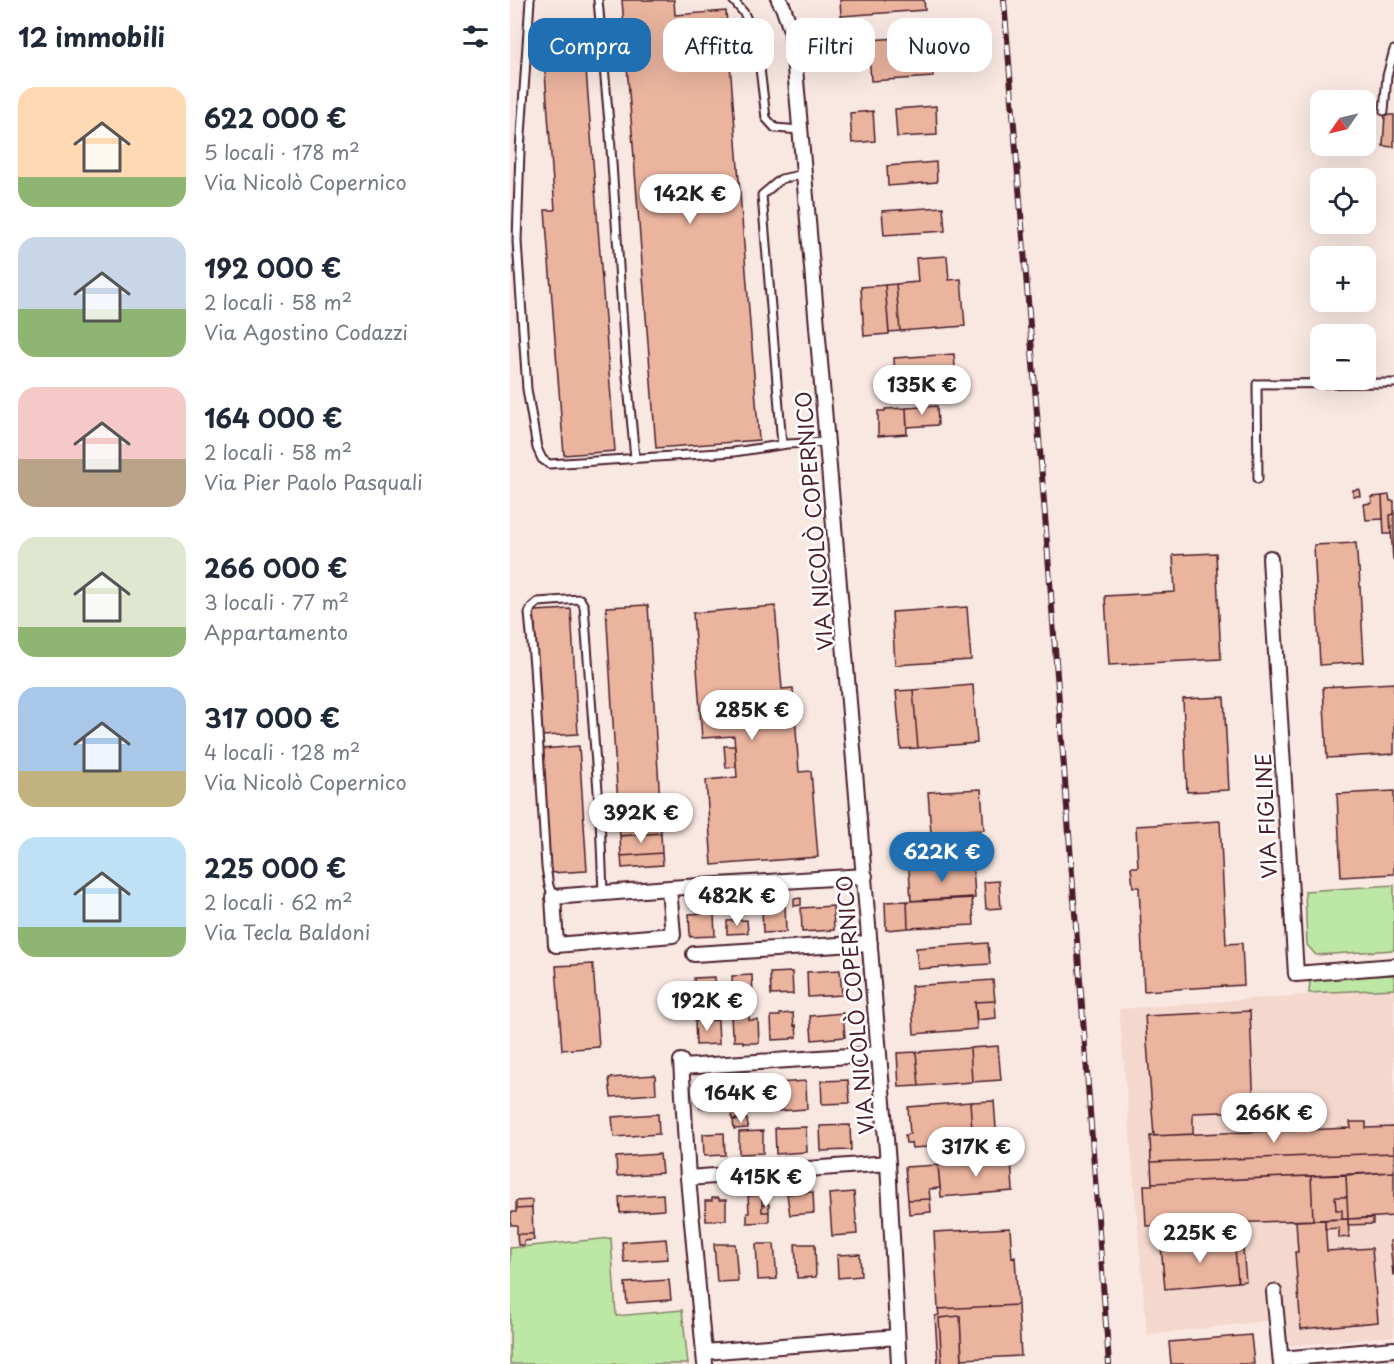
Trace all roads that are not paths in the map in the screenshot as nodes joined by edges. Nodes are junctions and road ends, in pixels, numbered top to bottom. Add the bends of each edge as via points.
1 (530, 0) edge
2 (598, 0) edge
3 (733, 0) edge
4 (779, 0) edge
5 (1394, 50) edge
6 (1384, 111) dead end
7 (800, 130) junction
8 (804, 174) junction
9 (1394, 383) edge
10 (827, 442) junction
11 (782, 445) junction
12 (635, 458) junction
13 (1258, 479) dead end
14 (1270, 558) dead end
15 (865, 876) junction
16 (669, 888) junction
17 (603, 893) junction
18 (553, 897) junction
19 (870, 943) junction
20 (694, 954) dead end
21 (1394, 966) edge
22 (879, 1054) junction
23 (888, 1163) junction
24 (688, 1178) junction
25 (1274, 1292) dead end
26 (897, 1337) junction
27 (1394, 1349) edge
28 (705, 1358) edge
29 (1281, 1362) edge
30 (899, 1364) edge

1 - 12 lane via 517,241 527,389 537,448 549,464
2 - 12 lane
3 - 7 lane via 755,37 766,118 775,128
4 - 7 street, VIA NICOLÒ COPERNICO via 792,33
5 - 6 lane via 1386,76
7 - 8 street, VIA NICOLÒ COPERNICO
8 - 10 street, VIA NICOLÒ COPERNICO
8 - 11 lane via 781,179 762,195
9 - 13 lane via 1257,384
10 - 11 lane
10 - 15 street, VIA NICOLÒ COPERNICO
11 - 12 lane
14 - 21 street, VIA FIGLINE via 1296,974
15 - 16 street
15 - 19 street, VIA NICOLÒ COPERNICO
16 - 17 street
16 - 18 street via 673,935 556,945
17 - 18 street
17 - 18 lane via 584,606 580,599 538,602 529,613 546,867
19 - 20 street
19 - 22 street, VIA NICOLÒ COPERNICO
22 - 23 street, VIA NICOLÒ COPERNICO
22 - 24 street via 682,1064
23 - 24 street
23 - 26 street, VIA NICOLÒ COPERNICO
24 - 28 street
25 - 29 street
26 - 28 street
26 - 30 street, VIA NICOLÒ COPERNICO
27 - 29 street

